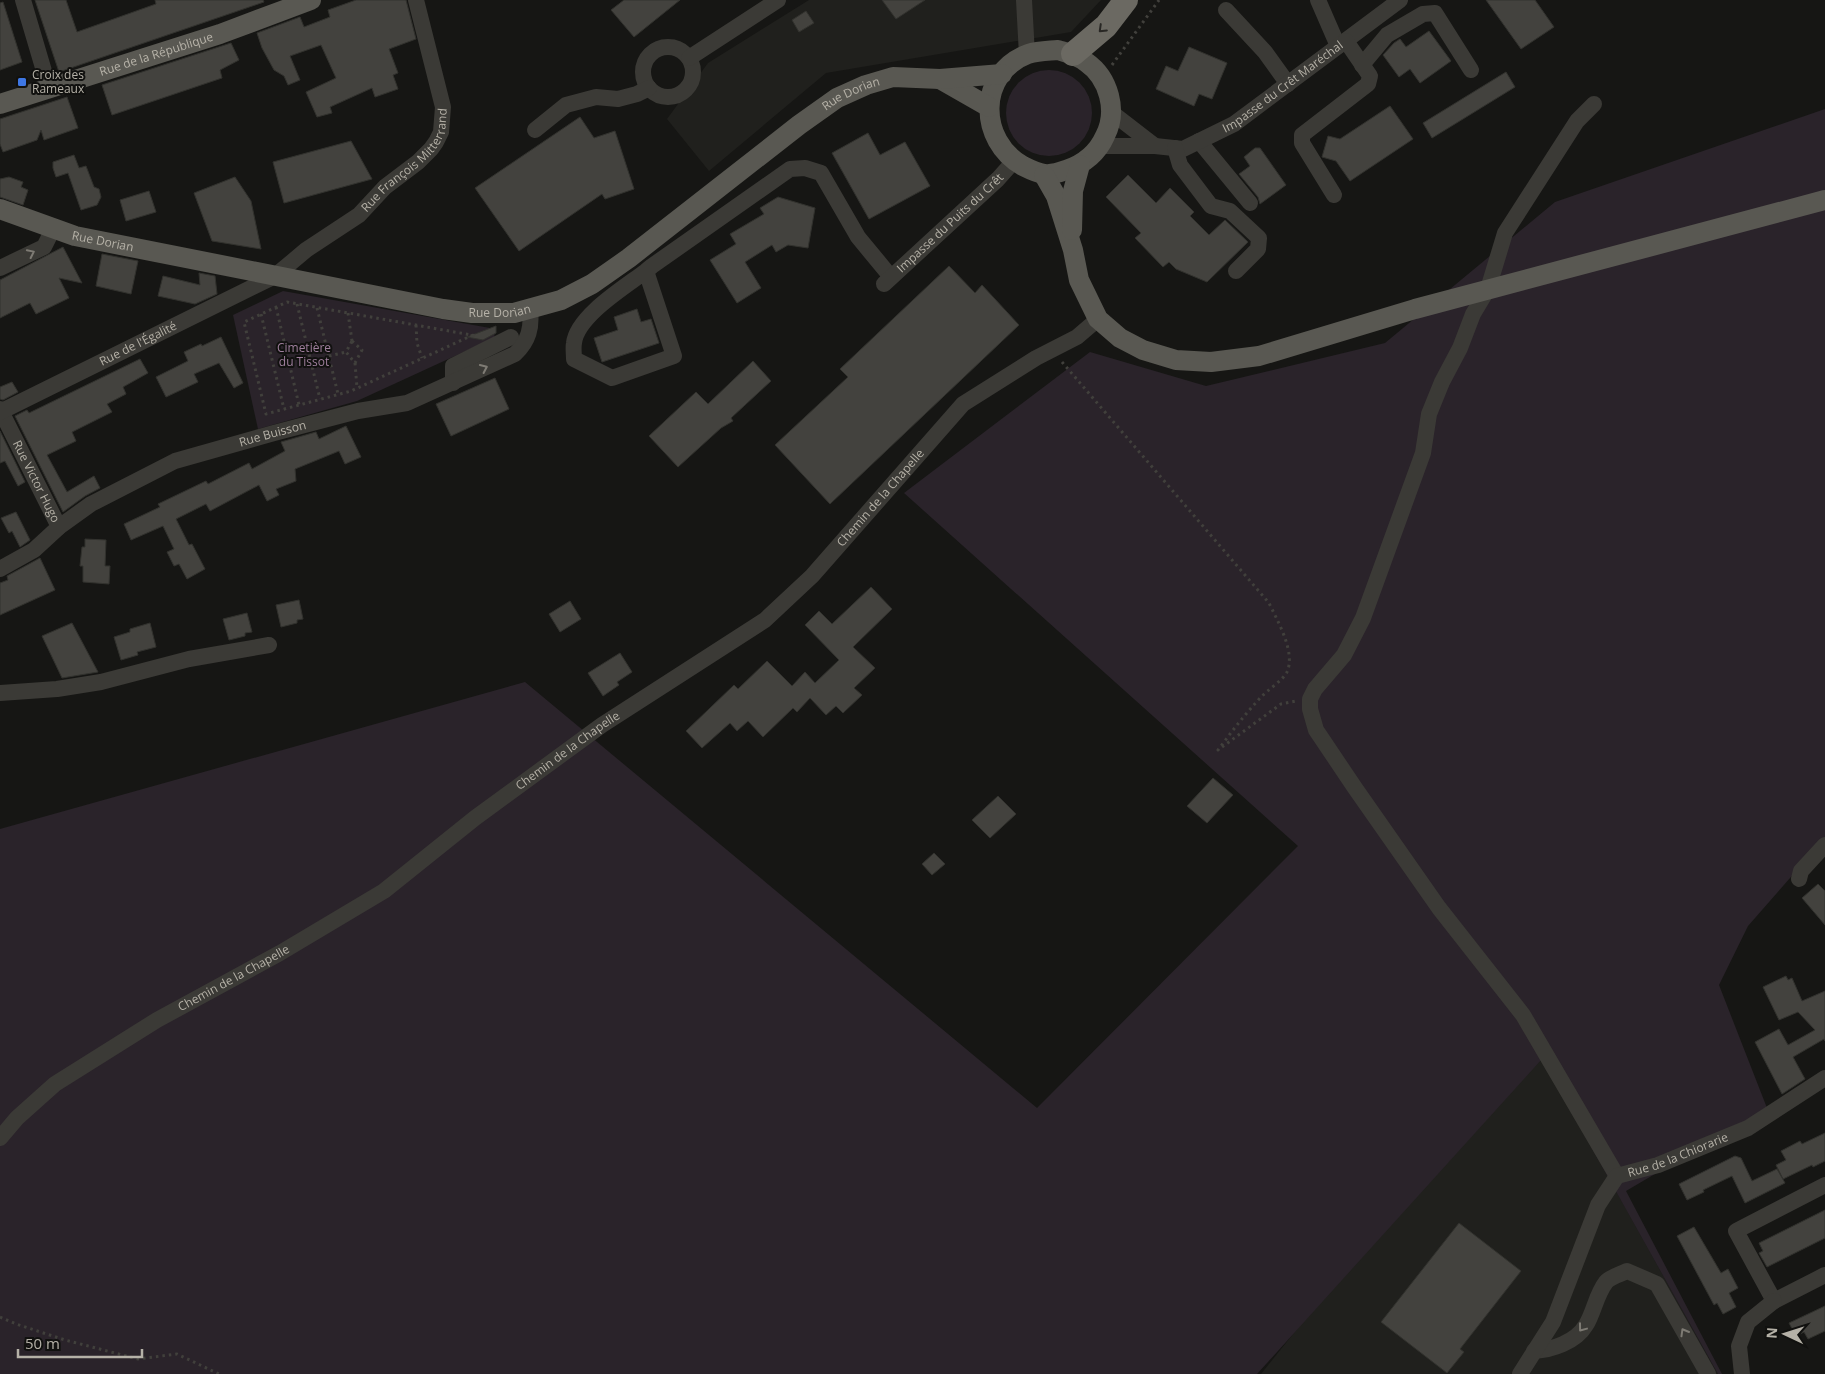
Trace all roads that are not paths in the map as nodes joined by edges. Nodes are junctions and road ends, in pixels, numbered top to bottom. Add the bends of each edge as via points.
1 (23, 0) edge
2 (311, 0) edge
3 (416, 0) edge
4 (778, 0) edge
5 (1024, 0) edge
6 (1126, 0) edge
7 (1318, 0) edge
8 (1400, 0) edge
9 (1436, 6) edge
10 (1226, 10) dead end
11 (1342, 44) junction
12 (1073, 54) junction
13 (1027, 55) junction
14 (689, 58) junction
15 (1362, 65) junction
16 (1471, 70) dead end
17 (1002, 74) junction
18 (940, 79) junction
19 (1288, 84) junction
20 (50, 88) junction
21 (649, 88) junction
22 (0, 104) edge
23 (1594, 104) dead end
24 (989, 107) junction
25 (1111, 112) junction
26 (535, 130) dead end
27 (1199, 141) junction
28 (1101, 146) junction
29 (1155, 146) junction
30 (1175, 148) junction
31 (1014, 161) junction
32 (1080, 165) junction
33 (1044, 175) junction
34 (1334, 195) dead end
35 (1825, 200) edge
36 (1250, 203) dead end
37 (0, 209) edge
38 (53, 229) junction
39 (1073, 250) junction
40 (0, 268) edge
41 (646, 271) junction
42 (1236, 271) dead end
43 (275, 276) junction
44 (1488, 289) junction
45 (530, 310) junction
46 (1098, 319) junction
47 (511, 337) dead end
48 (453, 383) junction
49 (0, 411) edge
50 (60, 527) junction
51 (0, 569) edge
52 (270, 645) dead end
53 (0, 693) edge
54 (1825, 845) edge
55 (1799, 878) dead end
56 (1825, 1078) edge
57 (0, 1138) edge
58 (1617, 1176) junction
59 (1825, 1185) edge
60 (1825, 1276) edge
61 (1774, 1301) junction
62 (1534, 1350) junction
63 (1520, 1374) edge
64 (1708, 1374) edge
65 (1742, 1374) edge

1 - 20 street
2 - 20 main road, Rue de la République via 220,34
3 - 43 street, Rue François Mitterrand via 443,107 441,132 436,142 359,215 306,250
4 - 14 street
5 - 13 street
6 -> 12 highway via 1106,26
7 - 11 street
8 - 11 street, Impasse du Crêt Maréchal
9 - 15 street via 1387,35
9 - 16 street
10 - 19 street via 1265,52
11 - 15 street
11 - 19 street, Impasse du Crêt Maréchal
12 - 13 main road via 1058,50
12 - 25 main road via 1096,70 1109,96
13 - 17 main road
14 - 21 street via 693,73 689,85 680,94 667,97
14 - 21 street via 675,47 657,49 645,62 643,73
15 - 34 street via 1370,76 1368,84 1302,135 1302,142
17 - 18 main road, Rue Dorian
17 - 24 main road via 993,89
18 - 24 main road, Rue Dorian
18 - 45 main road, Rue Dorian via 893,77 837,98 592,284 561,300
19 - 27 street, Impasse du Crêt Maréchal via 1234,124
20 - 22 main road, Rue de la République
21 - 26 street via 618,99 596,97 566,106
23 - 44 street via 1576,121 1505,233
24 - 31 main road via 992,131
25 - 28 main road via 1109,130
25 - 29 street
27 - 30 street, Impasse du Crêt Maréchal via 1184,149
27 - 36 street
28 - 29 street, Impasse du Crêt Maréchal
28 - 32 main road
29 - 30 street, Impasse du Crêt Maréchal
30 - 42 street via 1180,165 1211,206 1230,211 1259,238 1258,249
31 - 33 main road
31 - 41 street, Impasse du Puits du Crêt via 887,280 821,174 805,168 790,169
32 - 33 main road
32 - 39 main road via 1073,191
33 - 39 main road via 1056,196
35 - 44 main road
37 - 38 main road, Rue Dorian
40 -> 38 street via 44,247
38 - 43 main road, Rue Dorian
39 - 46 main road via 1079,280
41 - 41 street via 590,314 574,342 574,359 612,378 674,356
43 - 45 main road, Rue Dorian via 472,313
43 - 49 street, Rue de l'Égalité
44 - 46 main road via 1259,356 1211,362 1176,360 1143,350 1120,338
44 - 58 street via 1473,314 1429,414 1423,453 1363,618 1344,655 1315,688 1310,709 1316,730 1354,788 1439,908 1523,1015
48 -> 45 street, Rue Buisson via 515,354 529,334
46 - 57 street, Chemin de la Chapelle via 1077,337 962,404 812,576 765,620 602,725 475,818 384,891 157,1020 55,1084
47 - 48 street via 453,366
48 - 50 street, Rue Buisson via 407,403 390,404 175,461 91,504
49 - 50 street, Rue Victor Hugo
50 - 51 street, Rue Buisson via 34,550
52 - 53 street via 189,659 101,682
54 - 55 street via 1801,871
56 - 58 street, Rue de la Chiorarie via 1748,1128 1658,1165
58 - 62 street, Rue de la Chiorarie via 1598,1205 1553,1322
59 - 61 street via 1736,1231
60 - 61 street
61 - 65 street via 1748,1322 1739,1346
62 - 63 street, Rue de la Chiorarie
64 -> 62 street via 1657,1284 1627,1271 1607,1281 1585,1326 1575,1336 1559,1346

